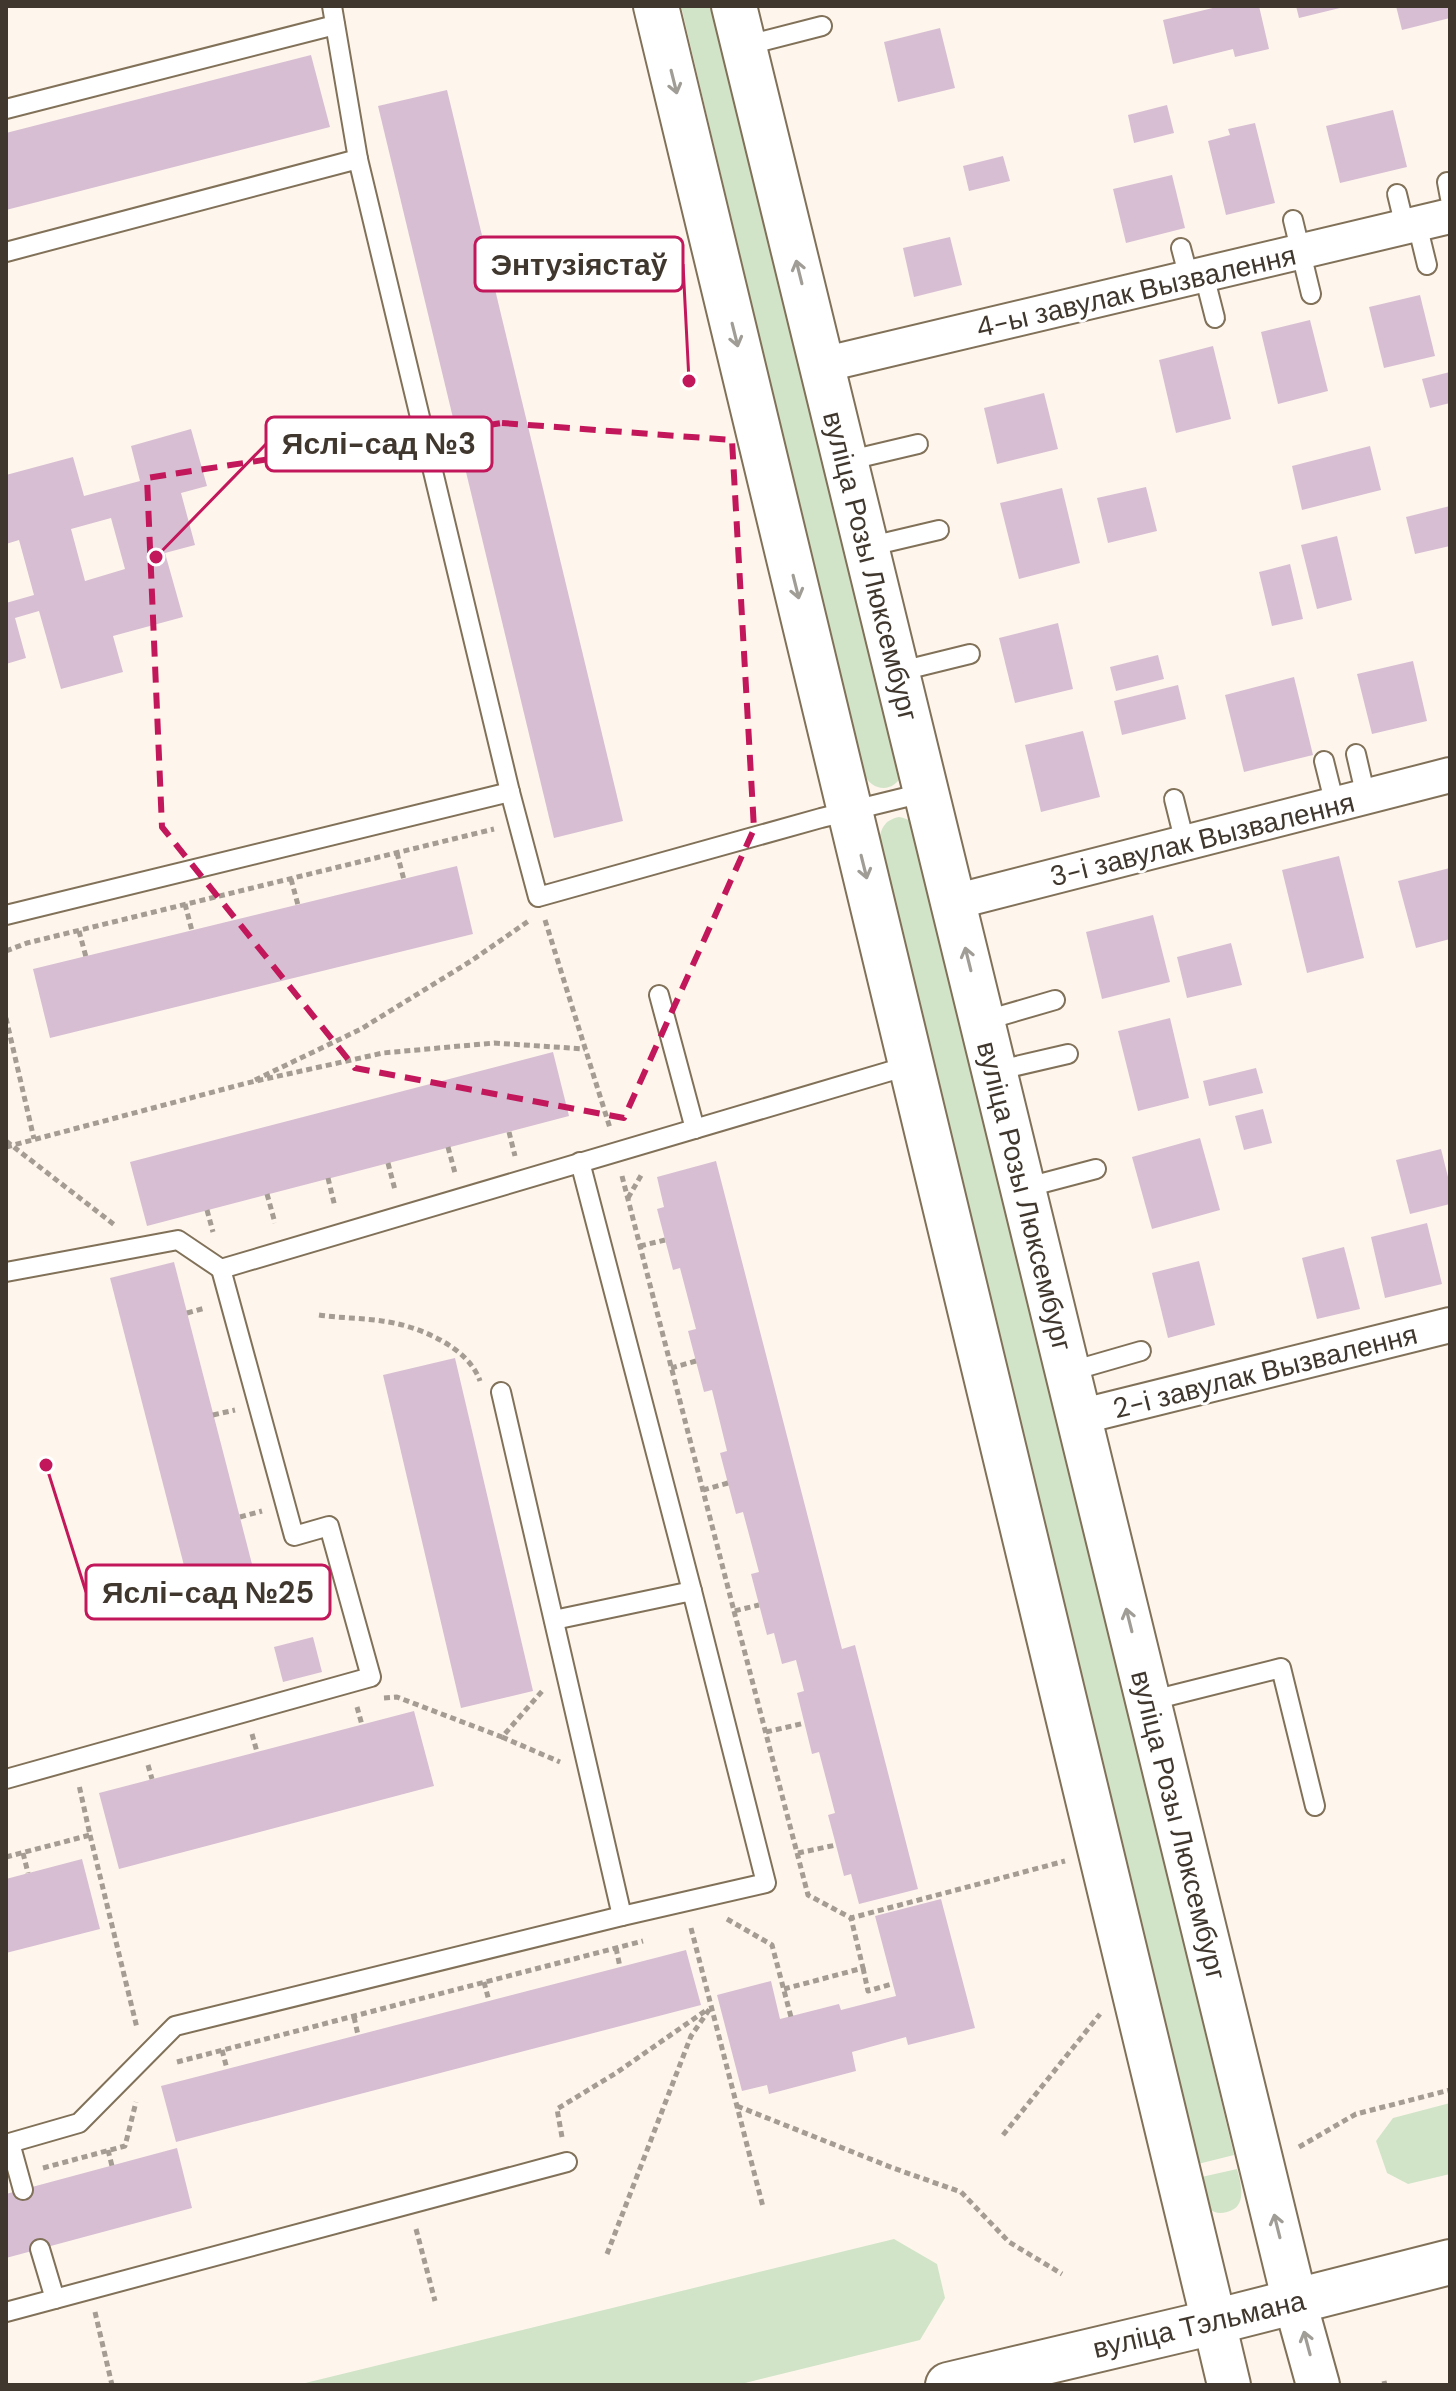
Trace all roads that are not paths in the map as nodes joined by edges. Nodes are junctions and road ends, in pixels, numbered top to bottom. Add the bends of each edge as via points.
1 (656, 6) edge
2 (333, 15) edge
3 (739, 26) edge
4 (822, 26) dead end
5 (6, 109) edge
6 (358, 159) junction
7 (1397, 194) dead end
8 (1450, 216) edge
9 (1411, 226) junction
10 (1297, 236) junction
11 (6, 252) edge
12 (1427, 265) dead end
13 (1192, 267) junction
14 (1311, 294) dead end
15 (1215, 318) dead end
16 (822, 365) junction
17 (918, 444) dead end
18 (846, 461) junction
19 (939, 530) dead end
20 (867, 547) junction
21 (970, 654) dead end
22 (897, 672) junction
23 (1356, 754) dead end
24 (1324, 761) dead end
25 (1450, 775) edge
26 (510, 792) junction
27 (927, 792) junction
28 (1174, 799) dead end
29 (1350, 801) junction
30 (850, 811) junction
31 (1185, 843) junction
32 (954, 902) junction
33 (6, 915) edge
34 (659, 995) dead end
35 (1055, 1000) dead end
36 (983, 1021) junction
37 (1068, 1054) dead end
38 (911, 1065) junction
39 (995, 1071) junction
40 (695, 1129) junction
41 (580, 1162) junction
42 (1096, 1169) dead end
43 (1024, 1188) junction
44 (221, 1269) junction
45 (6, 1272) edge
46 (1450, 1325) edge
47 (1141, 1351) dead end
48 (1068, 1372) junction
49 (501, 1392) dead end
50 (1079, 1417) junction
51 (692, 1591) junction
52 (554, 1620) junction
53 (1149, 1701) junction
54 (6, 1779) edge
55 (1315, 1806) dead end
56 (622, 1916) junction
57 (8, 2144) edge
58 (567, 2162) road end
59 (21, 2182) road end
60 (40, 2249) dead end
61 (1450, 2262) edge
62 (55, 2299) junction
63 (1295, 2302) junction
64 (6, 2312) edge
65 (1214, 2322) junction
66 (948, 2385) edge
67 (1229, 2385) edge
68 (1318, 2385) edge

1 -> 30 main road
2 - 5 lane
2 - 6 lane
3 - 4 lane
16 -> 3 main road, вуліца Розы Люксембург
6 - 11 lane
6 - 26 lane
7 - 9 lane
8 - 9 street, 4-ы завулак Вызвалення
9 - 10 street, 4-ы завулак Вызвалення
9 - 12 lane
10 - 13 street, 4-ы завулак Вызвалення
10 - 14 lane
13 - 15 lane
13 - 16 street, 4-ы завулак Вызвалення
16 - 18 main road, вуліца Розы Люксембург
17 - 18 lane
18 - 20 main road, вуліца Розы Люксембург
19 - 20 lane
20 - 22 main road, вуліца Розы Люксембург
21 - 22 lane
22 - 27 main road, вуліца Розы Люксембург
23 - 29 lane
24 - 29 lane
25 - 29 street, 3-і завулак Вызвалення
26 - 30 lane via 540,904
26 - 33 lane
27 - 30 lane
27 - 32 main road, вуліца Розы Люксембург
28 - 31 lane
29 - 31 street, 3-і завулак Вызвалення
30 -> 38 main road
31 - 32 street, 3-і завулак Вызвалення
36 -> 32 main road, вуліца Розы Люксембург
34 - 40 lane
35 - 36 lane
36 - 39 main road, вуліца Розы Люксембург
37 - 39 lane
38 - 40 lane
38 - 65 main road
39 - 43 main road, вуліца Розы Люксембург
40 - 41 lane
41 - 44 lane
41 - 51 lane
42 - 43 lane
43 - 48 main road, вуліца Розы Люксембург
44 - 45 lane via 178,1240
44 - 54 lane via 294,1536 329,1526 371,1677
46 - 50 street, 2-і завулак Вызвалення
47 - 48 lane
48 - 50 main road, вуліца Розы Люксембург
49 - 52 lane
53 -> 50 main road, вуліца Розы Люксембург
51 - 52 lane
51 - 56 lane via 766,1883
52 - 56 lane
53 - 55 lane via 1281,1668
63 -> 53 main road, вуліца Розы Люксембург
56 - 57 lane via 175,2026 144,2064 79,2123
57 - 59 lane
58 - 62 lane
60 - 62 lane
61 - 63 main road, вуліца Тэльмана
62 - 64 lane
63 - 65 main road, вуліца Тэльмана
68 -> 63 street, вуліца Розы Люксембург
65 - 66 main road, вуліца Тэльмана
65 - 67 street

